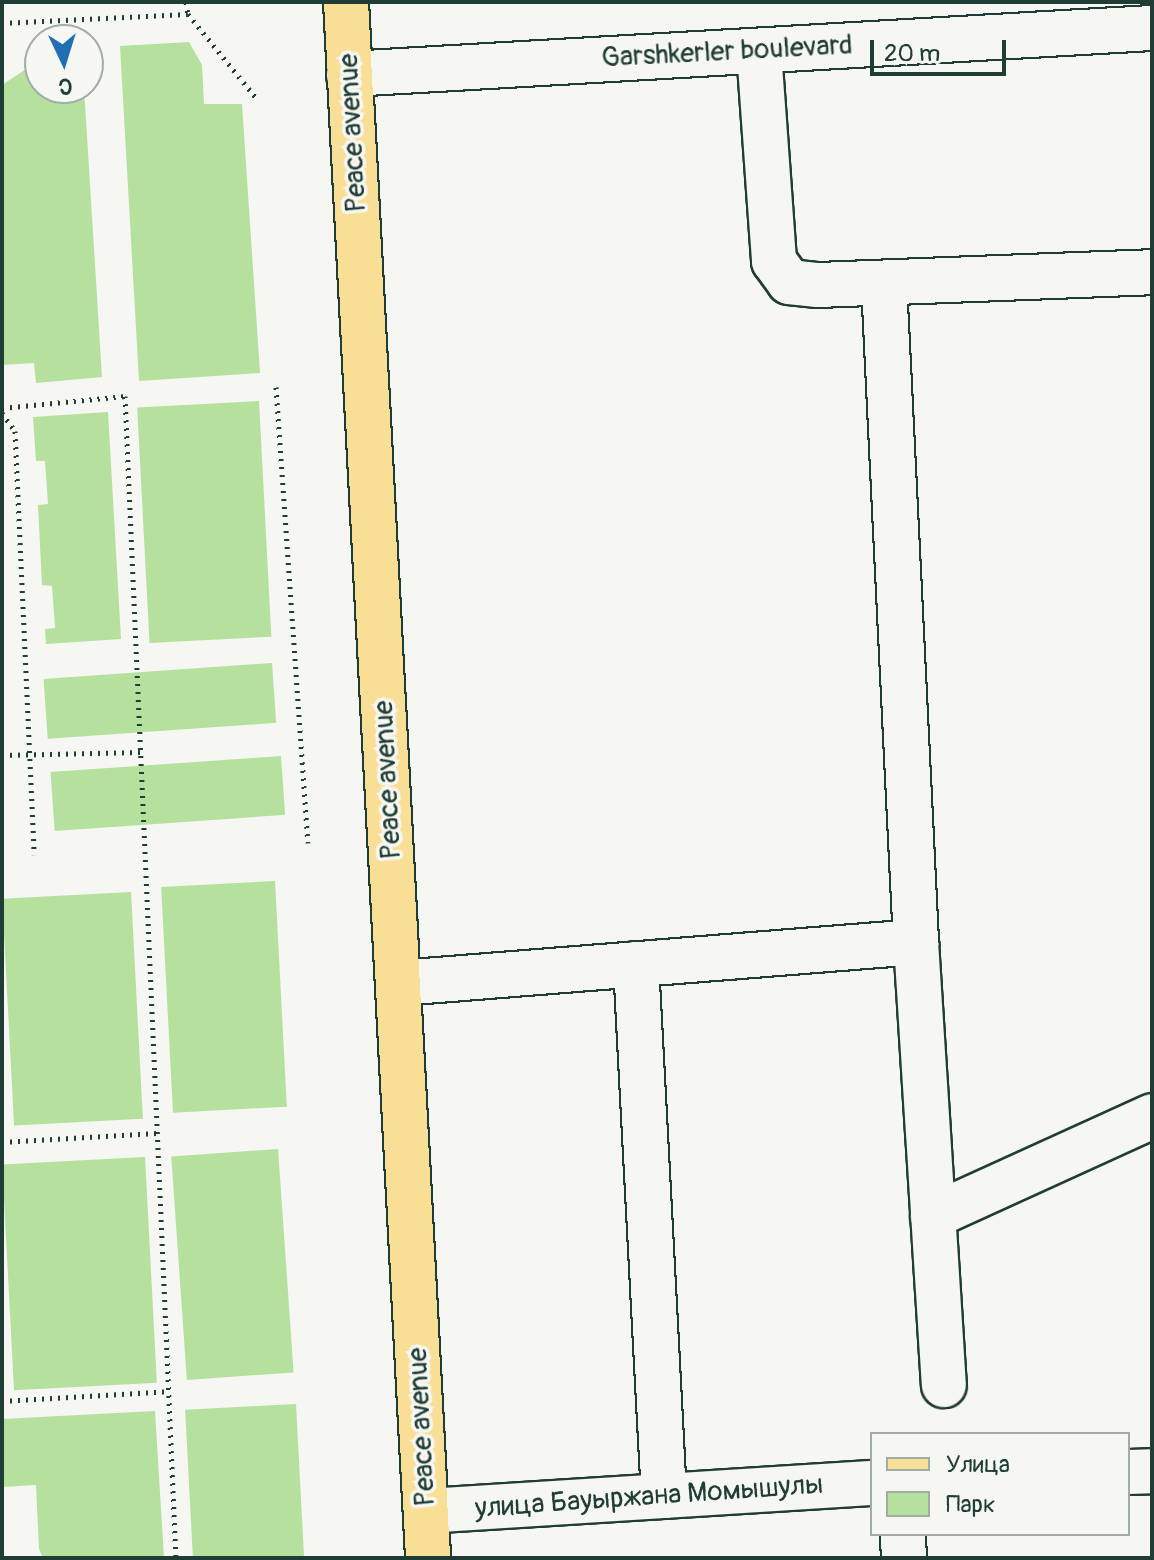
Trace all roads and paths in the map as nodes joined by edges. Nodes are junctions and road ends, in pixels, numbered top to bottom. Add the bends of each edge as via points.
1 (186, 2) edge
2 (346, 2) edge
3 (188, 14) junction
4 (2, 23) edge
5 (1152, 28) edge
6 (759, 51) junction
7 (349, 74) junction
8 (257, 99) dead end
9 (1152, 272) edge
10 (884, 283) junction
11 (276, 387) dead end
12 (2, 410) edge
13 (142, 752) junction
14 (30, 754) junction
15 (2, 755) edge
16 (308, 843) dead end
17 (34, 855) dead end
18 (916, 942) junction
19 (636, 964) junction
20 (400, 983) junction
21 (1152, 1116) edge
22 (157, 1133) junction
23 (2, 1142) edge
24 (933, 1216) junction
25 (944, 1385) dead end
26 (168, 1391) junction
27 (2, 1401) edge
28 (1152, 1471) edge
29 (1130, 1472) edge
30 (870, 1483) edge
31 (664, 1496) junction
32 (426, 1511) junction
33 (903, 1536) edge
34 (176, 1558) edge
35 (428, 1558) edge
36 (904, 1558) edge

1 - 3 path
2 - 7 main road, Peace avenue
3 - 4 path
3 - 8 path
5 - 6 street, Garshkerler boulevard
6 - 7 street, Garshkerler boulevard
6 - 10 street via 774,261 789,282
7 - 20 main road, Peace avenue
9 - 10 street
10 - 18 street
11 - 16 path
12 - 13 path via 125,396
12 - 14 path via 15,431
13 - 14 path
13 - 22 path
14 - 15 path
14 - 17 path
18 - 19 street
18 - 24 street
19 - 20 street
19 - 31 street
20 - 32 main road, Peace avenue
21 - 24 street
22 - 23 path
22 - 26 path
24 - 25 street
26 - 27 path
26 - 34 path
28 - 29 street
30 - 31 street, улица Бауыржана Момышулы
31 - 32 street, улица Бауыржана Момышулы
32 - 35 main road, Peace avenue
33 - 36 street

